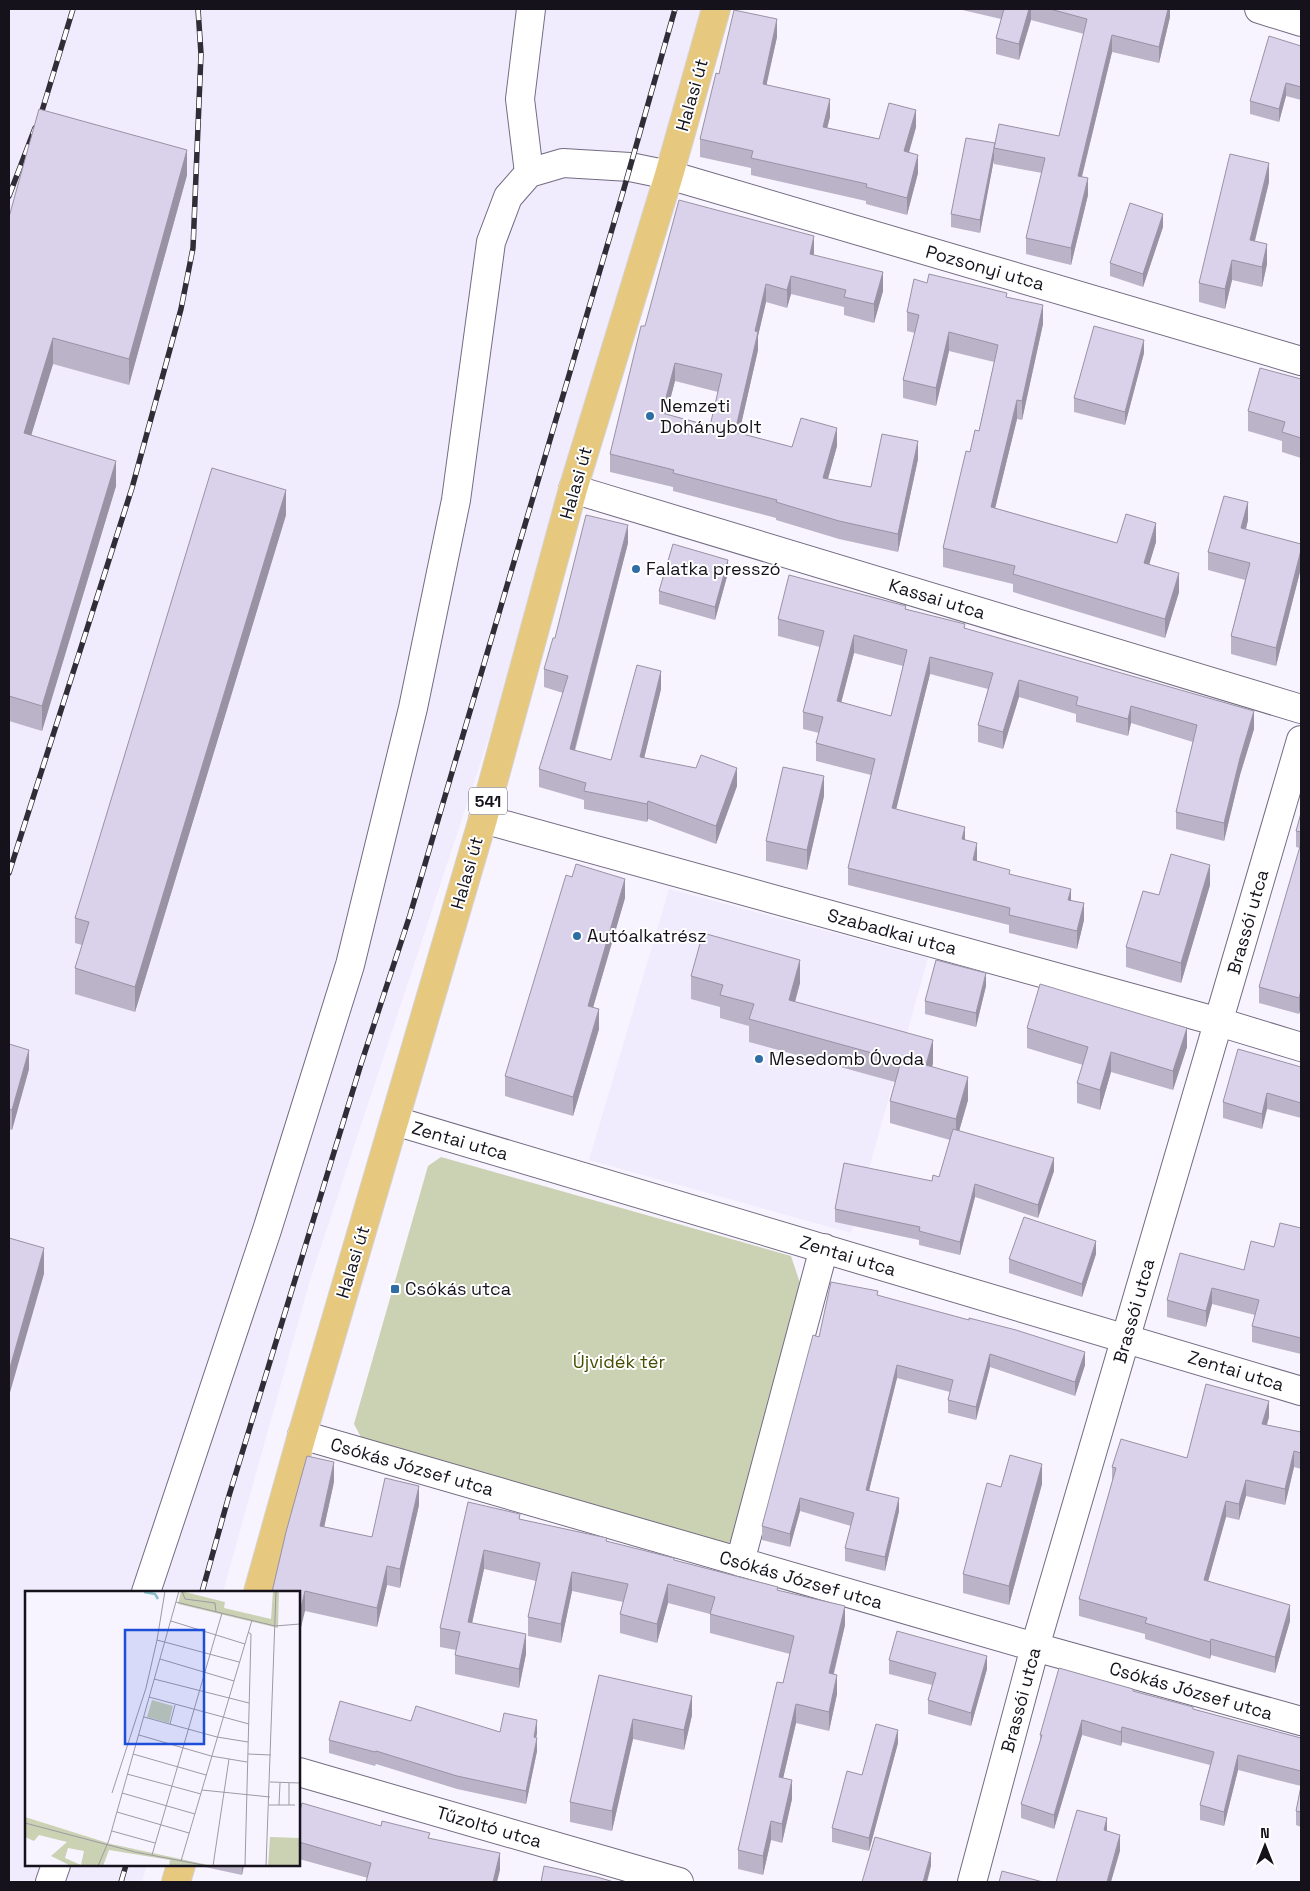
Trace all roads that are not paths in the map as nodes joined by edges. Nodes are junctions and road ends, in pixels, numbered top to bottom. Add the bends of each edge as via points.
1 (531, 9) edge
2 (716, 9) edge
3 (1259, 9) edge
4 (1301, 22) edge
5 (529, 173) junction
6 (669, 175) junction
7 (1301, 361) edge
8 (574, 490) junction
9 (1301, 709) edge
10 (1301, 740) edge
11 (483, 819) junction
12 (1218, 1022) junction
13 (1301, 1047) edge
14 (395, 1121) junction
15 (824, 1248) junction
16 (1126, 1338) junction
17 (1301, 1391) edge
18 (302, 1436) junction
19 (740, 1562) junction
20 (146, 1591) edge
21 (258, 1591) edge
22 (1035, 1648) junction
23 (1301, 1722) edge
24 (300, 1772) edge
25 (56, 1866) edge
26 (181, 1866) edge
27 (50, 1882) edge
28 (176, 1882) edge
29 (679, 1882) edge
30 (972, 1882) edge

1 - 5 street via 520,99
2 - 6 main road, Halasi út / 541
3 - 4 street
5 - 6 street, Pozsonyi utca via 563,163 630,167
5 - 20 street via 508,197 491,242 456,500 413,708 350,965 267,1230
6 - 7 street, Pozsonyi utca
6 - 8 main road, Halasi út / 541
8 - 9 street, Kassai utca
8 - 11 main road, Halasi út / 541
10 - 12 street, Brassói utca
11 - 12 street, Szabadkai utca
11 - 14 main road, Halasi út / 541
12 - 13 street, Szabadkai utca
12 - 16 street, Brassói utca
14 - 15 street, Zentai utca
14 - 18 main road, Halasi út / 541
15 - 16 street, Zentai utca
15 - 19 street
16 - 17 street, Zentai utca
16 - 22 street, Brassói utca
18 - 19 street, Csókás József utca
18 - 21 main road, Halasi út / 541
19 - 22 street, Csókás József utca
22 - 23 street, Csókás József utca
22 - 30 street, Brassói utca
24 - 29 street, Tűzoltó utca
25 - 27 street
26 - 28 main road

